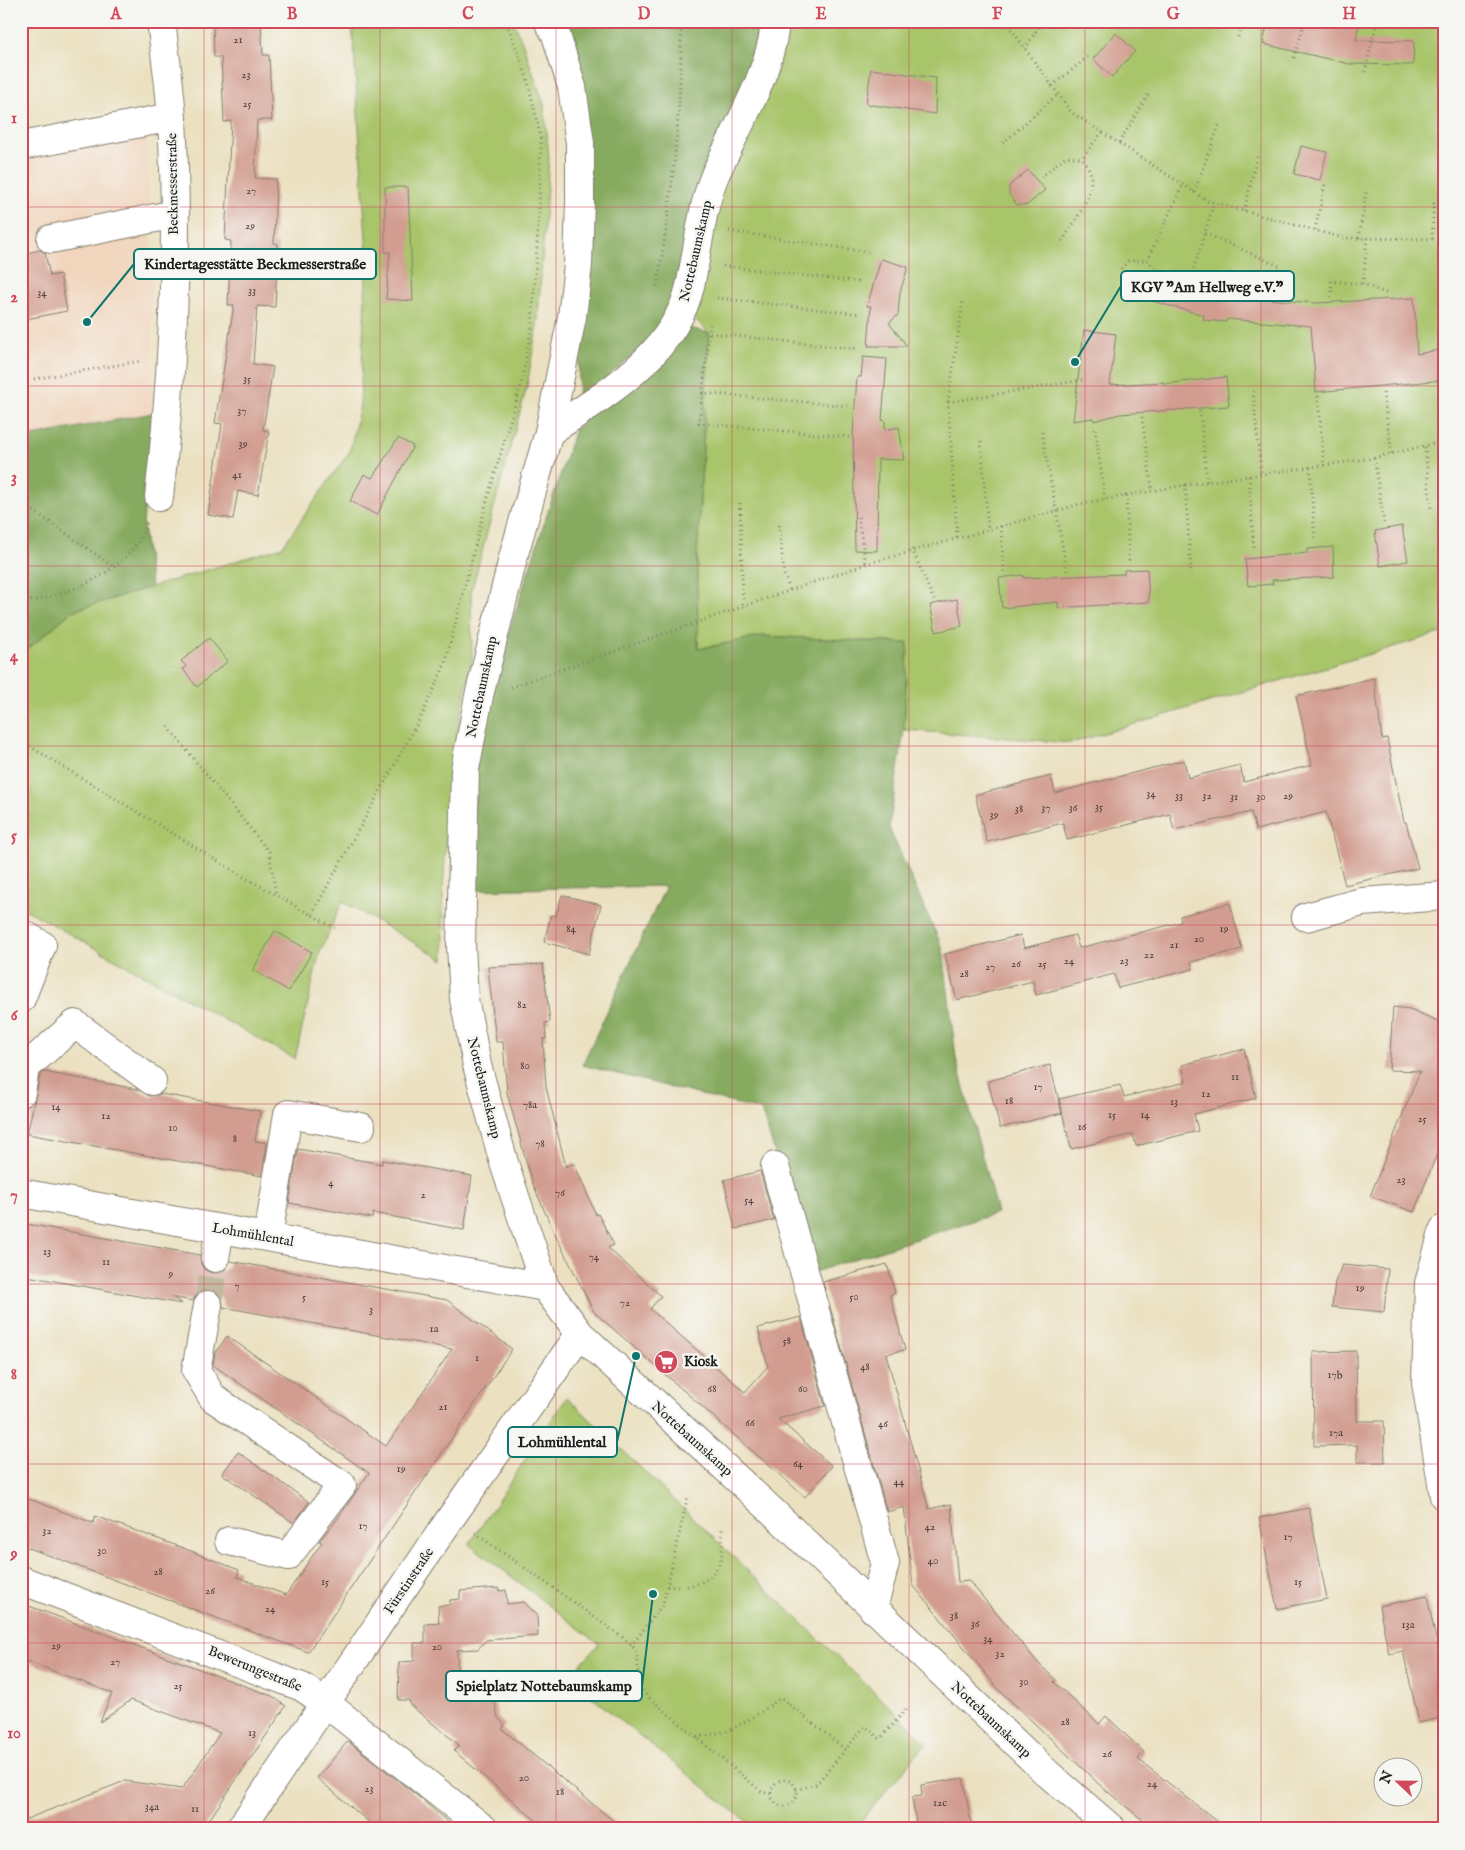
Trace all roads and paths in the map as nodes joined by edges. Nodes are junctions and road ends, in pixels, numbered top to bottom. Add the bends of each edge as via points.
1 (161, 21) edge
2 (506, 21) edge
3 (548, 21) edge
4 (681, 21) edge
5 (775, 21) edge
6 (1005, 21) edge
7 (1042, 21) edge
8 (1244, 21) edge
9 (1305, 21) edge
10 (1377, 21) edge
11 (1418, 21) edge
12 (1444, 24) edge
13 (1238, 37) dead end
14 (1025, 49) junction
15 (1089, 56) dead end
16 (1294, 58) dead end
17 (1365, 72) dead end
18 (1052, 86) junction
19 (1058, 94) junction
20 (1148, 95) dead end
21 (172, 117) junction
22 (1220, 123) dead end
23 (1102, 132) junction
24 (1003, 143) dead end
25 (1119, 143) junction
26 (21, 146) edge
27 (1258, 152) dead end
28 (1082, 158) junction
29 (1041, 177) dead end
30 (1325, 184) dead end
31 (1183, 185) junction
32 (1194, 192) junction
33 (1366, 192) dead end
34 (1434, 199) dead end
35 (1214, 203) junction
36 (1244, 211) junction
37 (175, 214) junction
38 (723, 230) dead end
39 (1316, 230) junction
40 (1205, 233) junction
41 (1358, 238) junction
42 (1367, 238) junction
43 (51, 239) dead end
44 (1432, 239) junction
45 (1444, 239) edge
46 (1062, 241) dead end
47 (868, 252) dead end
48 (1147, 260) junction
49 (718, 266) dead end
50 (1121, 269) dead end
51 (1159, 272) dead end
52 (859, 282) dead end
53 (1363, 284) junction
54 (655, 294) dead end
55 (1198, 294) dead end
56 (1277, 294) dead end
57 (1388, 294) dead end
58 (1332, 297) dead end
59 (713, 298) dead end
60 (963, 302) dead end
61 (861, 314) dead end
62 (674, 324) junction
63 (709, 332) junction
64 (859, 349) dead end
65 (171, 357) junction
66 (34, 379) dead end
67 (1084, 380) dead end
68 (1253, 390) dead end
69 (702, 392) junction
70 (1383, 393) dead end
71 (1318, 396) dead end
72 (948, 402) junction
73 (850, 406) dead end
74 (1200, 411) dead end
75 (1142, 417) dead end
76 (1096, 429) dead end
77 (549, 432) junction
78 (1042, 432) dead end
79 (849, 437) dead end
80 (980, 441) dead end
81 (1444, 441) edge
82 (1425, 447) junction
83 (1392, 454) junction
84 (1374, 458) junction
85 (1324, 465) junction
86 (1310, 468) junction
87 (1261, 475) junction
88 (1249, 476) junction
89 (1207, 482) junction
90 (1185, 485) junction
91 (1152, 490) junction
92 (1126, 495) junction
93 (159, 497) joint
94 (1105, 499) junction
95 (21, 502) edge
96 (740, 504) dead end
97 (1431, 509) dead end
98 (1057, 510) junction
99 (858, 517) dead end
100 (1384, 523) dead end
101 (779, 525) dead end
102 (1001, 526) junction
103 (988, 529) junction
104 (957, 537) junction
105 (1314, 540) dead end
106 (912, 549) junction
107 (1254, 551) dead end
108 (1130, 563) dead end
109 (866, 564) junction
110 (114, 567) junction
111 (1067, 571) dead end
112 (1192, 571) dead end
113 (1004, 573) dead end
114 (790, 591) junction
115 (934, 600) dead end
116 (21, 602) edge
117 (743, 606) junction
118 (479, 696) junction
119 (168, 727) dead end
120 (21, 741) edge
121 (1441, 889) edge
122 (276, 895) junction
123 (312, 914) junction
124 (1306, 917) dead end
125 (335, 928) dead end
126 (21, 933) edge
127 (21, 999) edge
128 (152, 1081) dead end
129 (21, 1093) edge
130 (361, 1127) dead end
131 (775, 1166) dead end
132 (21, 1193) edge
133 (220, 1229) junction
134 (1444, 1229) edge
135 (268, 1237) junction
136 (215, 1258) tunnel mouth
137 (545, 1287) junction
138 (208, 1305) tunnel mouth
139 (580, 1334) junction
140 (1435, 1393) edge
141 (688, 1496) dead end
142 (1444, 1496) edge
143 (452, 1516) junction
144 (722, 1527) dead end
145 (229, 1542) dead end
146 (21, 1580) edge
147 (667, 1586) junction
148 (873, 1609) junction
149 (631, 1646) junction
150 (327, 1704) junction
151 (907, 1708) dead end
152 (696, 1737) junction
153 (845, 1749) junction
154 (796, 1790) junction
155 (772, 1794) junction
156 (1110, 1828) edge
157 (240, 1829) edge
158 (484, 1829) edge

1 - 21 street, Beckmesserstraße
2 - 123 path via 527,77 540,139 532,323 522,381 487,500 445,664 422,714
3 - 77 street, Nottebaumskamp via 556,35 572,87 580,143 578,265 572,317
4 - 54 path via 677,148
5 - 62 street, Nottebaumskamp via 761,77 713,178 689,288
6 - 14 path
7 - 14 path
8 - 13 path
9 - 16 path
10 - 17 path
11 - 12 path
14 - 18 path
15 - 18 path
18 - 19 path
19 - 23 path via 1071,112
19 - 24 path
20 - 25 path
21 - 26 street
21 - 37 street, Beckmesserstraße
22 - 32 path
23 - 25 path
23 - 28 path
25 - 31 path
27 - 36 path
28 - 29 path via 1066,156
28 - 46 path via 1091,174 1089,190 1078,217
30 - 39 path
31 - 32 path
31 - 48 path
32 - 35 path
33 - 41 path
34 - 44 path
35 - 36 path
35 - 40 path
36 - 39 path
37 - 43 street
37 - 65 street, Beckmesserstraße
38 - 47 path
39 - 41 path via 1343,238
40 - 55 path via 1193,271
40 - 56 path via 1279,266
41 - 42 path
42 - 44 path
42 - 53 path
44 - 45 path
48 - 50 path via 1128,261
48 - 51 path
49 - 52 path
53 - 57 path
53 - 58 path via 1331,281
59 - 61 path
60 - 72 path
62 - 63 path
62 - 77 street, Nottebaumskamp via 646,361 620,385
63 - 64 path
63 - 69 path
65 - 66 path
65 - 93 street, Beckmesserstraße
67 - 72 path
68 - 87 path
69 - 73 path
69 - 79 path via 699,423
70 - 83 path
71 - 85 path
72 - 104 path
74 - 89 path
75 - 91 path
76 - 94 path
77 - 118 street, Nottebaumskamp via 514,554
78 - 98 path
80 - 103 path
81 - 82 path
82 - 83 path
82 - 97 path
83 - 84 path
84 - 85 path
84 - 100 path
85 - 86 path
86 - 87 path
86 - 105 path
87 - 88 path
88 - 89 path
88 - 107 path
89 - 90 path
90 - 91 path
90 - 112 path
91 - 92 path
92 - 94 path
92 - 108 path
93 - 110 path via 150,509 133,550
94 - 98 path
95 - 110 path
96 - 117 path
98 - 102 path
98 - 111 path
99 - 109 path
101 - 114 path via 784,574
102 - 103 path
102 - 113 path
103 - 104 path
104 - 106 path
106 - 109 path
106 - 115 path
109 - 114 path
110 - 116 path via 87,584 64,593
114 - 117 path
117 - 118 path via 524,684
118 - 137 street, Nottebaumskamp via 465,770 461,946 464,999 475,1057 504,1163
119 - 122 path via 269,852
120 - 122 path
121 - 124 street via 1362,902
122 - 123 path
123 - 125 path
126 - 127 street via 42,945
128 - 129 street via 75,1024 25,1068
130 - 135 street via 288,1114
131 - 148 street via 885,1563
132 - 133 street, Lohmühlental
133 - 135 street, Lohmühlental
133 - 136 street
134 - 140 street via 1430,1283
135 - 137 street, Lohmühlental
137 - 139 street, Nottebaumskamp
138 - 145 street via 196,1370 213,1398 342,1485 288,1556
139 - 143 street, Fürstinstraße
139 - 148 street, Nottebaumskamp
140 - 142 street
141 - 147 path
143 - 149 path via 609,1626
143 - 150 street, Fürstinstraße
144 - 147 path via 721,1560 714,1572 703,1582 688,1587
146 - 150 street, Bewerungestraße via 288,1680
147 - 149 path via 659,1612
148 - 156 street, Nottebaumskamp
149 - 152 path via 637,1657 636,1677 640,1687
150 - 157 street, Fürstinstraße
150 - 158 street, Bewerungestraße
151 - 153 path via 880,1739 865,1726
152 - 153 path via 728,1730 781,1698
152 - 155 path via 762,1792
153 - 154 path via 816,1784
154 - 155 path via 788,1781 780,1781
154 - 155 path via 794,1802 787,1806 775,1802

